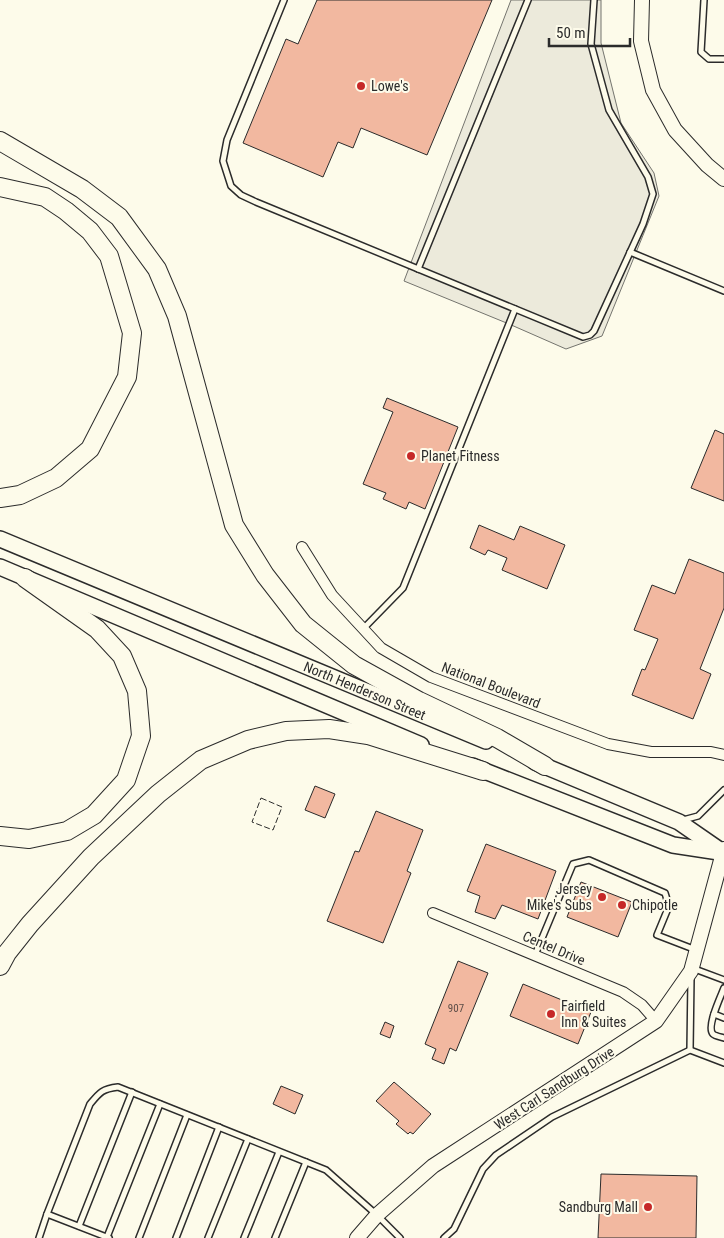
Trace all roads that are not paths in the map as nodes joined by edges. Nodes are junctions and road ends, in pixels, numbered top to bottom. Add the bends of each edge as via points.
1 (284, 0) edge
2 (528, 0) edge
3 (594, 0) edge
4 (642, 0) edge
5 (704, 0) edge
6 (724, 59) edge
7 (0, 141) edge
8 (724, 179) edge
9 (0, 187) edge
10 (630, 252) junction
11 (418, 269) junction
12 (724, 291) edge
13 (515, 309) junction
14 (0, 498) edge
15 (0, 539) edge
16 (302, 547) dead end
17 (0, 567) edge
18 (25, 578) junction
19 (364, 629) junction
20 (724, 755) edge
21 (546, 766) junction
22 (483, 771) junction
23 (724, 790) edge
24 (679, 822) junction
25 (0, 836) edge
26 (724, 851) edge
27 (434, 913) dead end
28 (696, 950) junction
29 (535, 955) junction
30 (0, 966) edge
31 (691, 969) junction
32 (724, 980) edge
33 (724, 988) edge
34 (714, 1014) junction
35 (724, 1018) edge
36 (656, 1021) junction
37 (724, 1038) edge
38 (690, 1050) junction
39 (724, 1063) edge
40 (132, 1092) junction
41 (160, 1104) junction
42 (187, 1115) junction
43 (219, 1128) junction
44 (248, 1139) junction
45 (279, 1152) junction
46 (306, 1162) junction
47 (48, 1214) junction
48 (376, 1216) junction
49 (79, 1226) junction
50 (39, 1238) edge
51 (108, 1238) edge
52 (139, 1238) edge
53 (176, 1238) edge
54 (208, 1238) edge
55 (244, 1238) edge
56 (275, 1238) edge
57 (357, 1238) edge
58 (400, 1238) edge
59 (444, 1238) edge

1 - 11 lane via 227,140 223,161 232,186 256,202
2 - 11 lane
3 - 10 lane via 590,44 609,110 648,177 653,194
4 - 8 street via 641,41 653,90 675,130 706,165
5 - 6 lane via 701,52 709,59
7 - 21 highway via 82,189 119,217 157,269 177,316 234,524 265,575 303,624 354,666
9 - 14 highway via 45,196 90,231 109,256 132,333 127,377 90,449 56,478 20,495
10 - 12 lane
10 - 13 lane via 590,335 583,337
11 - 13 lane
13 - 19 lane via 403,588
15 - 21 main road, North Henderson Street
16 - 19 street, National Boulevard via 332,595
17 - 18 main road, North Henderson Street
18 - 22 main road, North Henderson Street
18 - 25 highway via 97,630 122,656 137,691 141,736 126,780 94,815 67,831 29,839
19 - 20 street, National Boulevard via 382,648 430,677 608,744 651,752
21 - 24 main road, North Henderson Street
22 - 26 main road, North Henderson Street via 673,844
22 - 30 highway via 368,736 329,729 286,731 248,740 201,760 158,794 91,857 30,924
23 - 24 lane via 698,816
24 - 26 main road, North Henderson Street
26 - 28 street, West Carl Sandburg Drive
27 - 29 street, Centel Drive
28 - 29 lane via 658,935 669,906 665,893 589,860 573,864
28 - 31 street, West Carl Sandburg Drive
29 - 36 street, Centel Drive via 623,992 642,1005
31 - 32 lane
31 - 36 street, West Carl Sandburg Drive
31 - 38 lane
33 - 34 lane
34 - 35 lane
34 - 37 lane via 713,1034
36 - 48 street, West Carl Sandburg Drive via 433,1166
38 - 39 lane
38 - 59 lane via 552,1118 496,1155 483,1169 454,1229
40 - 41 lane
40 - 47 lane via 118,1087 106,1088 90,1104
40 - 49 lane
41 - 42 lane
41 - 51 lane
42 - 43 lane
42 - 52 lane
43 - 44 lane
43 - 53 lane
44 - 45 lane
44 - 54 lane
45 - 46 lane
45 - 55 lane
46 - 48 lane via 326,1170
46 - 56 lane
47 - 49 lane
47 - 50 lane
48 - 57 street, West Carl Sandburg Drive
48 - 58 lane
49 - 51 lane

